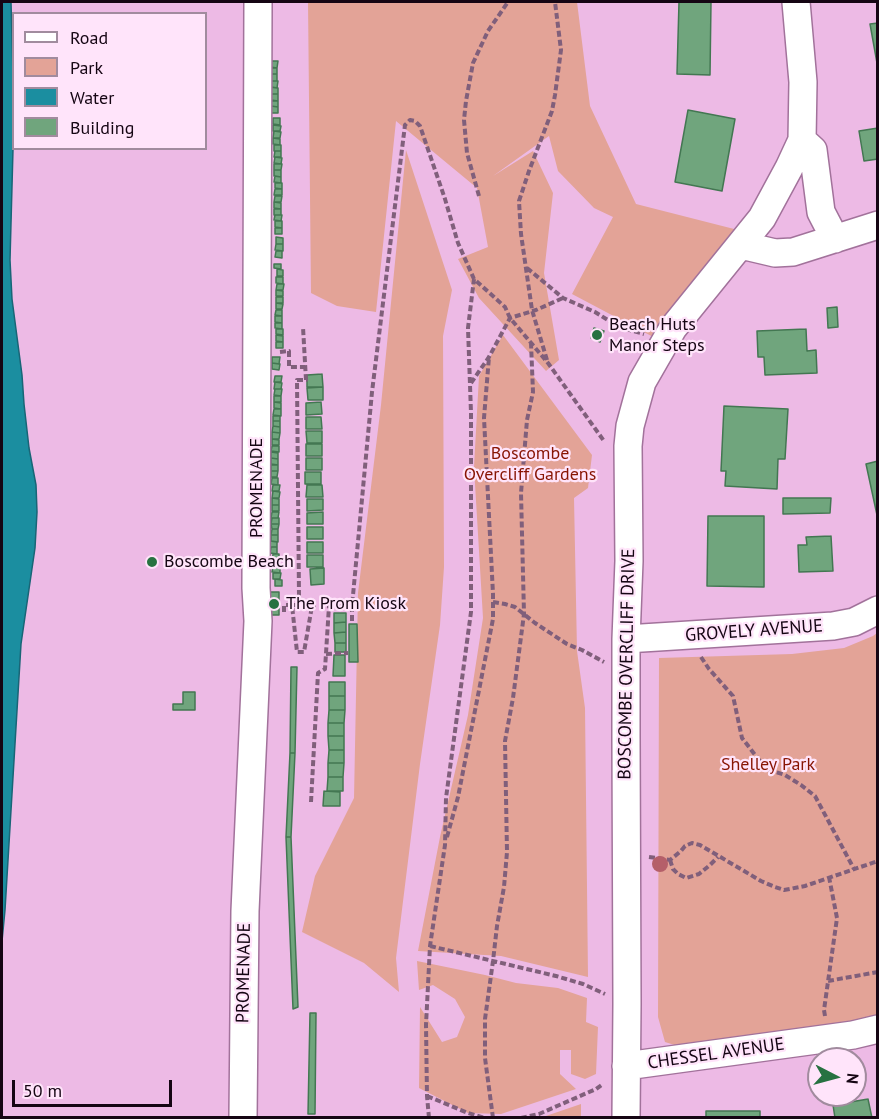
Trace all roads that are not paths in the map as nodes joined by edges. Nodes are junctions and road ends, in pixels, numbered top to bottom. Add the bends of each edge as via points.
1 (258, 2) edge
2 (796, 2) edge
3 (801, 140) junction
4 (878, 225) edge
5 (835, 239) junction
6 (741, 244) junction
7 (878, 610) edge
8 (626, 639) junction
9 (878, 1029) edge
10 (626, 1066) junction
11 (243, 1118) edge
12 (626, 1118) edge

1 - 11 street, PROMENADE via 258,621 245,911
2 - 3 street via 803,82
3 - 5 street via 813,150 820,212
3 - 6 street, BOSCOMBE OVERCLIFF DRIVE via 762,218
4 - 5 street
5 - 6 street via 793,252 775,253
6 - 8 street, BOSCOMBE OVERCLIFF DRIVE via 673,327 642,382 628,446
7 - 8 street, GROVELY AVENUE via 854,622 832,626
8 - 10 street, BOSCOMBE OVERCLIFF DRIVE
9 - 10 street, CHESSEL AVENUE
10 - 12 street, BOSCOMBE OVERCLIFF DRIVE

